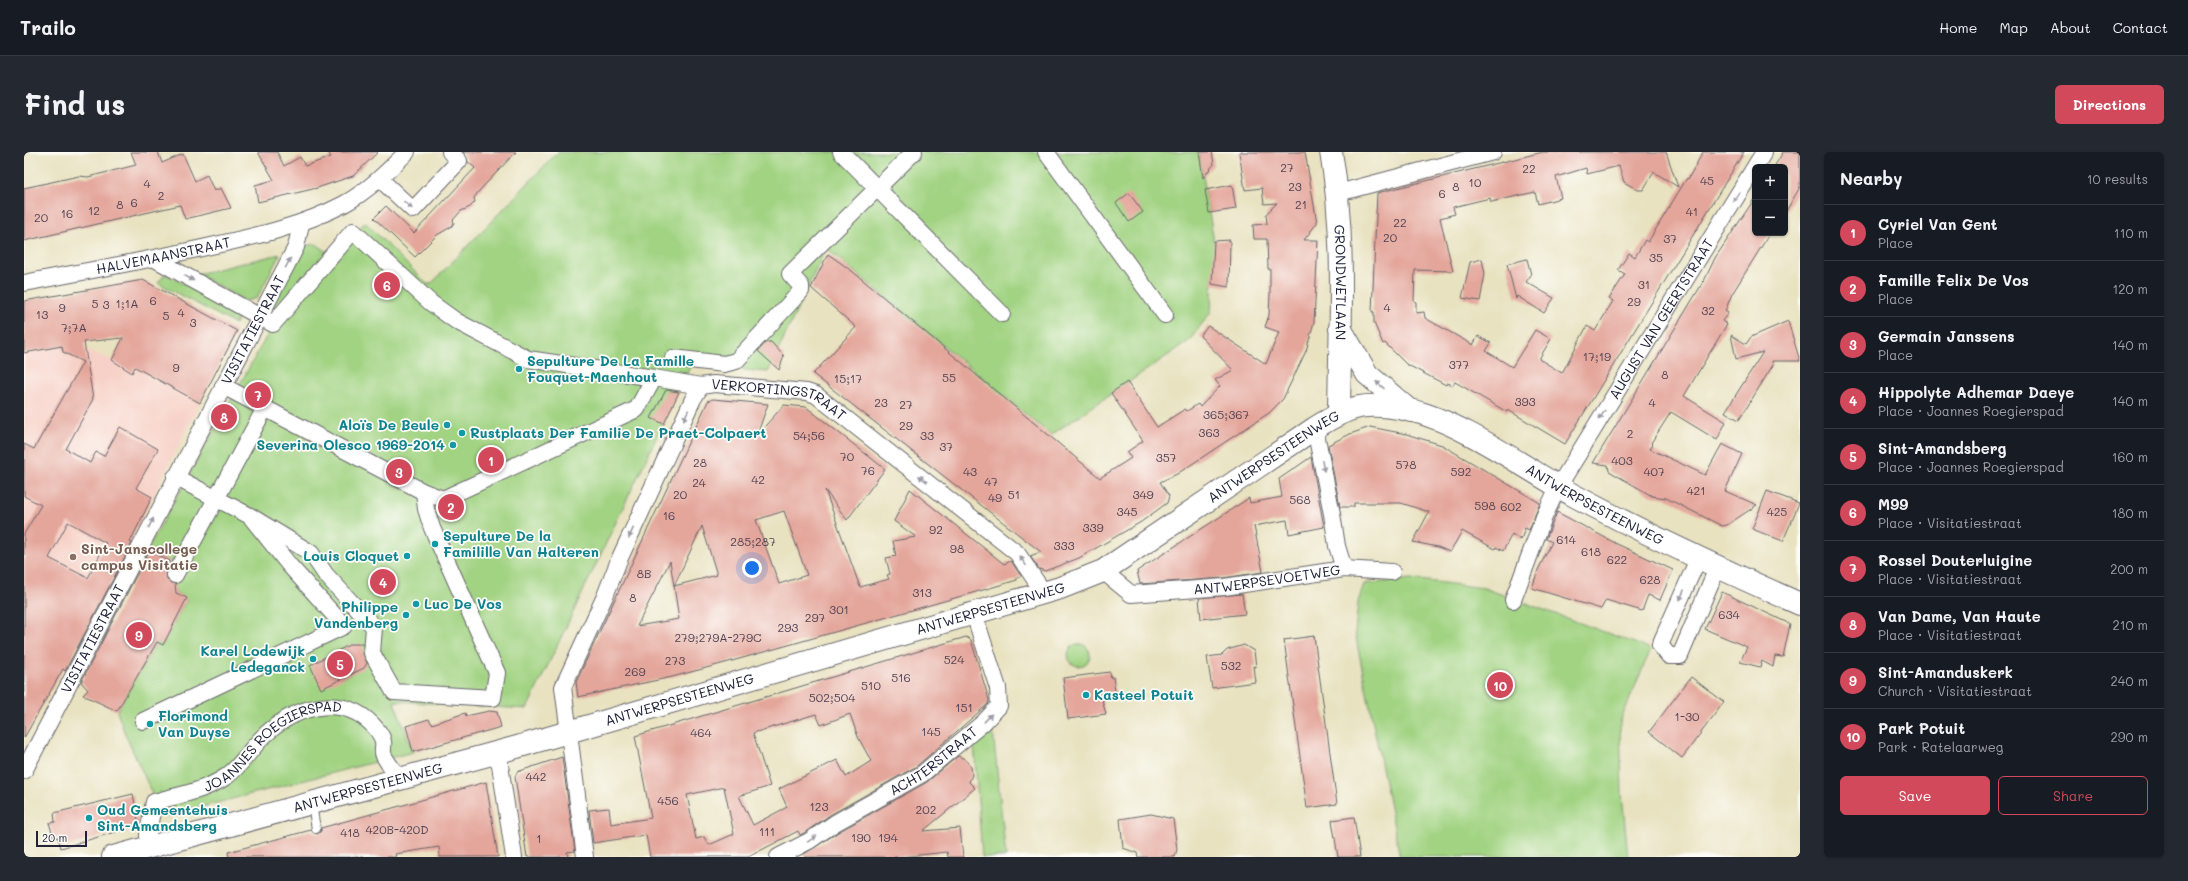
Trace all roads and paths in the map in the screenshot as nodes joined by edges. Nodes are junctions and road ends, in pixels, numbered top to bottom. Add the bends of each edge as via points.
1 (407, 152) edge
2 (450, 152) edge
3 (841, 152) edge
4 (914, 152) edge
5 (1046, 152) edge
6 (1331, 152) edge
7 (1493, 152) edge
8 (1764, 152) edge
9 (380, 179) junction
10 (878, 187) junction
11 (1338, 193) junction
12 (301, 224) junction
13 (155, 259) junction
14 (24, 283) edge
15 (1002, 314) dead end
16 (1165, 315) dead end
17 (259, 318) junction
18 (1340, 328) junction
19 (673, 358) dead end
20 (654, 378) junction
21 (223, 386) junction
22 (701, 386) junction
23 (265, 408) junction
24 (1410, 410) junction
25 (1339, 413) junction
26 (1315, 428) junction
27 (175, 478) junction
28 (1558, 487) junction
29 (424, 492) junction
30 (216, 498) junction
31 (250, 516) junction
32 (311, 553) junction
33 (1698, 559) junction
34 (290, 566) junction
35 (1718, 568) junction
36 (1344, 569) junction
37 (1103, 571) junction
38 (1392, 572) dead end
39 (175, 574) dead end
40 (1044, 593) junction
41 (1513, 600) dead end
42 (1800, 604) edge
43 (974, 614) junction
44 (143, 721) dead end
45 (568, 732) junction
46 (498, 752) junction
47 (24, 771) edge
48 (400, 779) junction
49 (312, 803) junction
50 (316, 829) dead end
51 (148, 848) junction
52 (113, 857) edge
53 (514, 857) edge
54 (585, 857) edge
55 (778, 857) edge

1 - 9 street
9 -> 2 street via 413,210 459,161
3 - 10 street
4 - 10 street
5 - 16 street
6 - 11 main road, GRONDWETLAAN
7 - 11 street
8 -> 28 street, AUGUST VAN GEERTSTRAAT
9 - 12 street via 344,203
10 - 15 street
10 - 19 street via 790,274 801,286 801,291 736,361 724,364
11 - 18 main road, GRONDWETLAAN
12 - 13 street, HALVEMAANSTRAAT
17 -> 12 street, VISITATIESTRAAT via 296,247
13 - 14 street, HALVEMAANSTRAAT
13 -> 17 street
17 - 20 street via 273,324 353,231 431,303 456,321 528,359
17 - 21 street, VISITATIESTRAAT
24 -> 18 main road via 1367,374
18 - 25 main road, GRONDWETLAAN
20 - 22 street
20 - 29 street via 638,409 443,499
21 - 23 street
21 - 27 street, VISITATIESTRAAT
40 -> 22 street, VERKORTINGSTRAAT via 1017,553 816,395 807,392 714,384
22 -> 45 street, VERKORTINGSTRAAT via 631,532 606,596 562,687
23 - 29 street
23 - 30 street
24 - 25 main road, ANTWERPSESTEENWEG via 1362,405
24 - 28 main road, ANTWERPSESTEENWEG via 1448,425
25 - 26 main road, ANTWERPSESTEENWEG
26 -> 36 street, ANTWERPSEVOETWEG via 1337,546
26 - 37 main road, ANTWERPSESTEENWEG
27 - 30 street
47 -> 27 street, VISITATIESTRAAT
28 - 33 main road, ANTWERPSESTEENWEG
28 - 41 street, AUGUST VAN GEERTSTRAAT
29 - 32 street via 432,528 497,673 493,698 394,692 372,653 374,627 326,575
30 - 31 street
30 - 39 street
31 - 32 street
31 - 34 street
32 - 34 street
33 - 35 main road, ANTWERPSESTEENWEG
33 -> 35 street via 1660,645 1669,656 1680,656
34 - 44 street via 344,626
35 - 42 main road, ANTWERPSESTEENWEG
36 - 37 street, ANTWERPSEVOETWEG via 1224,587 1131,594
36 - 38 street
37 - 40 main road, ANTWERPSESTEENWEG
40 - 43 main road, ANTWERPSESTEENWEG
43 - 45 main road, ANTWERPSESTEENWEG
55 -> 43 street, ACHTERSTRAAT via 922,774 983,723 999,706 998,688
45 - 46 main road, ANTWERPSESTEENWEG
45 - 54 street, VERKORTINGSTRAAT
46 - 48 main road, ANTWERPSESTEENWEG
46 - 53 street
48 - 49 main road, ANTWERPSESTEENWEG
48 - 51 street, JOANNES ROEGIERSPAD via 384,755 384,742 377,730 358,713 337,706 317,706 278,724 265,734 228,775 210,786 154,802 148,832
49 - 50 lane
49 - 51 main road, ANTWERPSESTEENWEG
51 - 52 main road, ANTWERPSESTEENWEG

